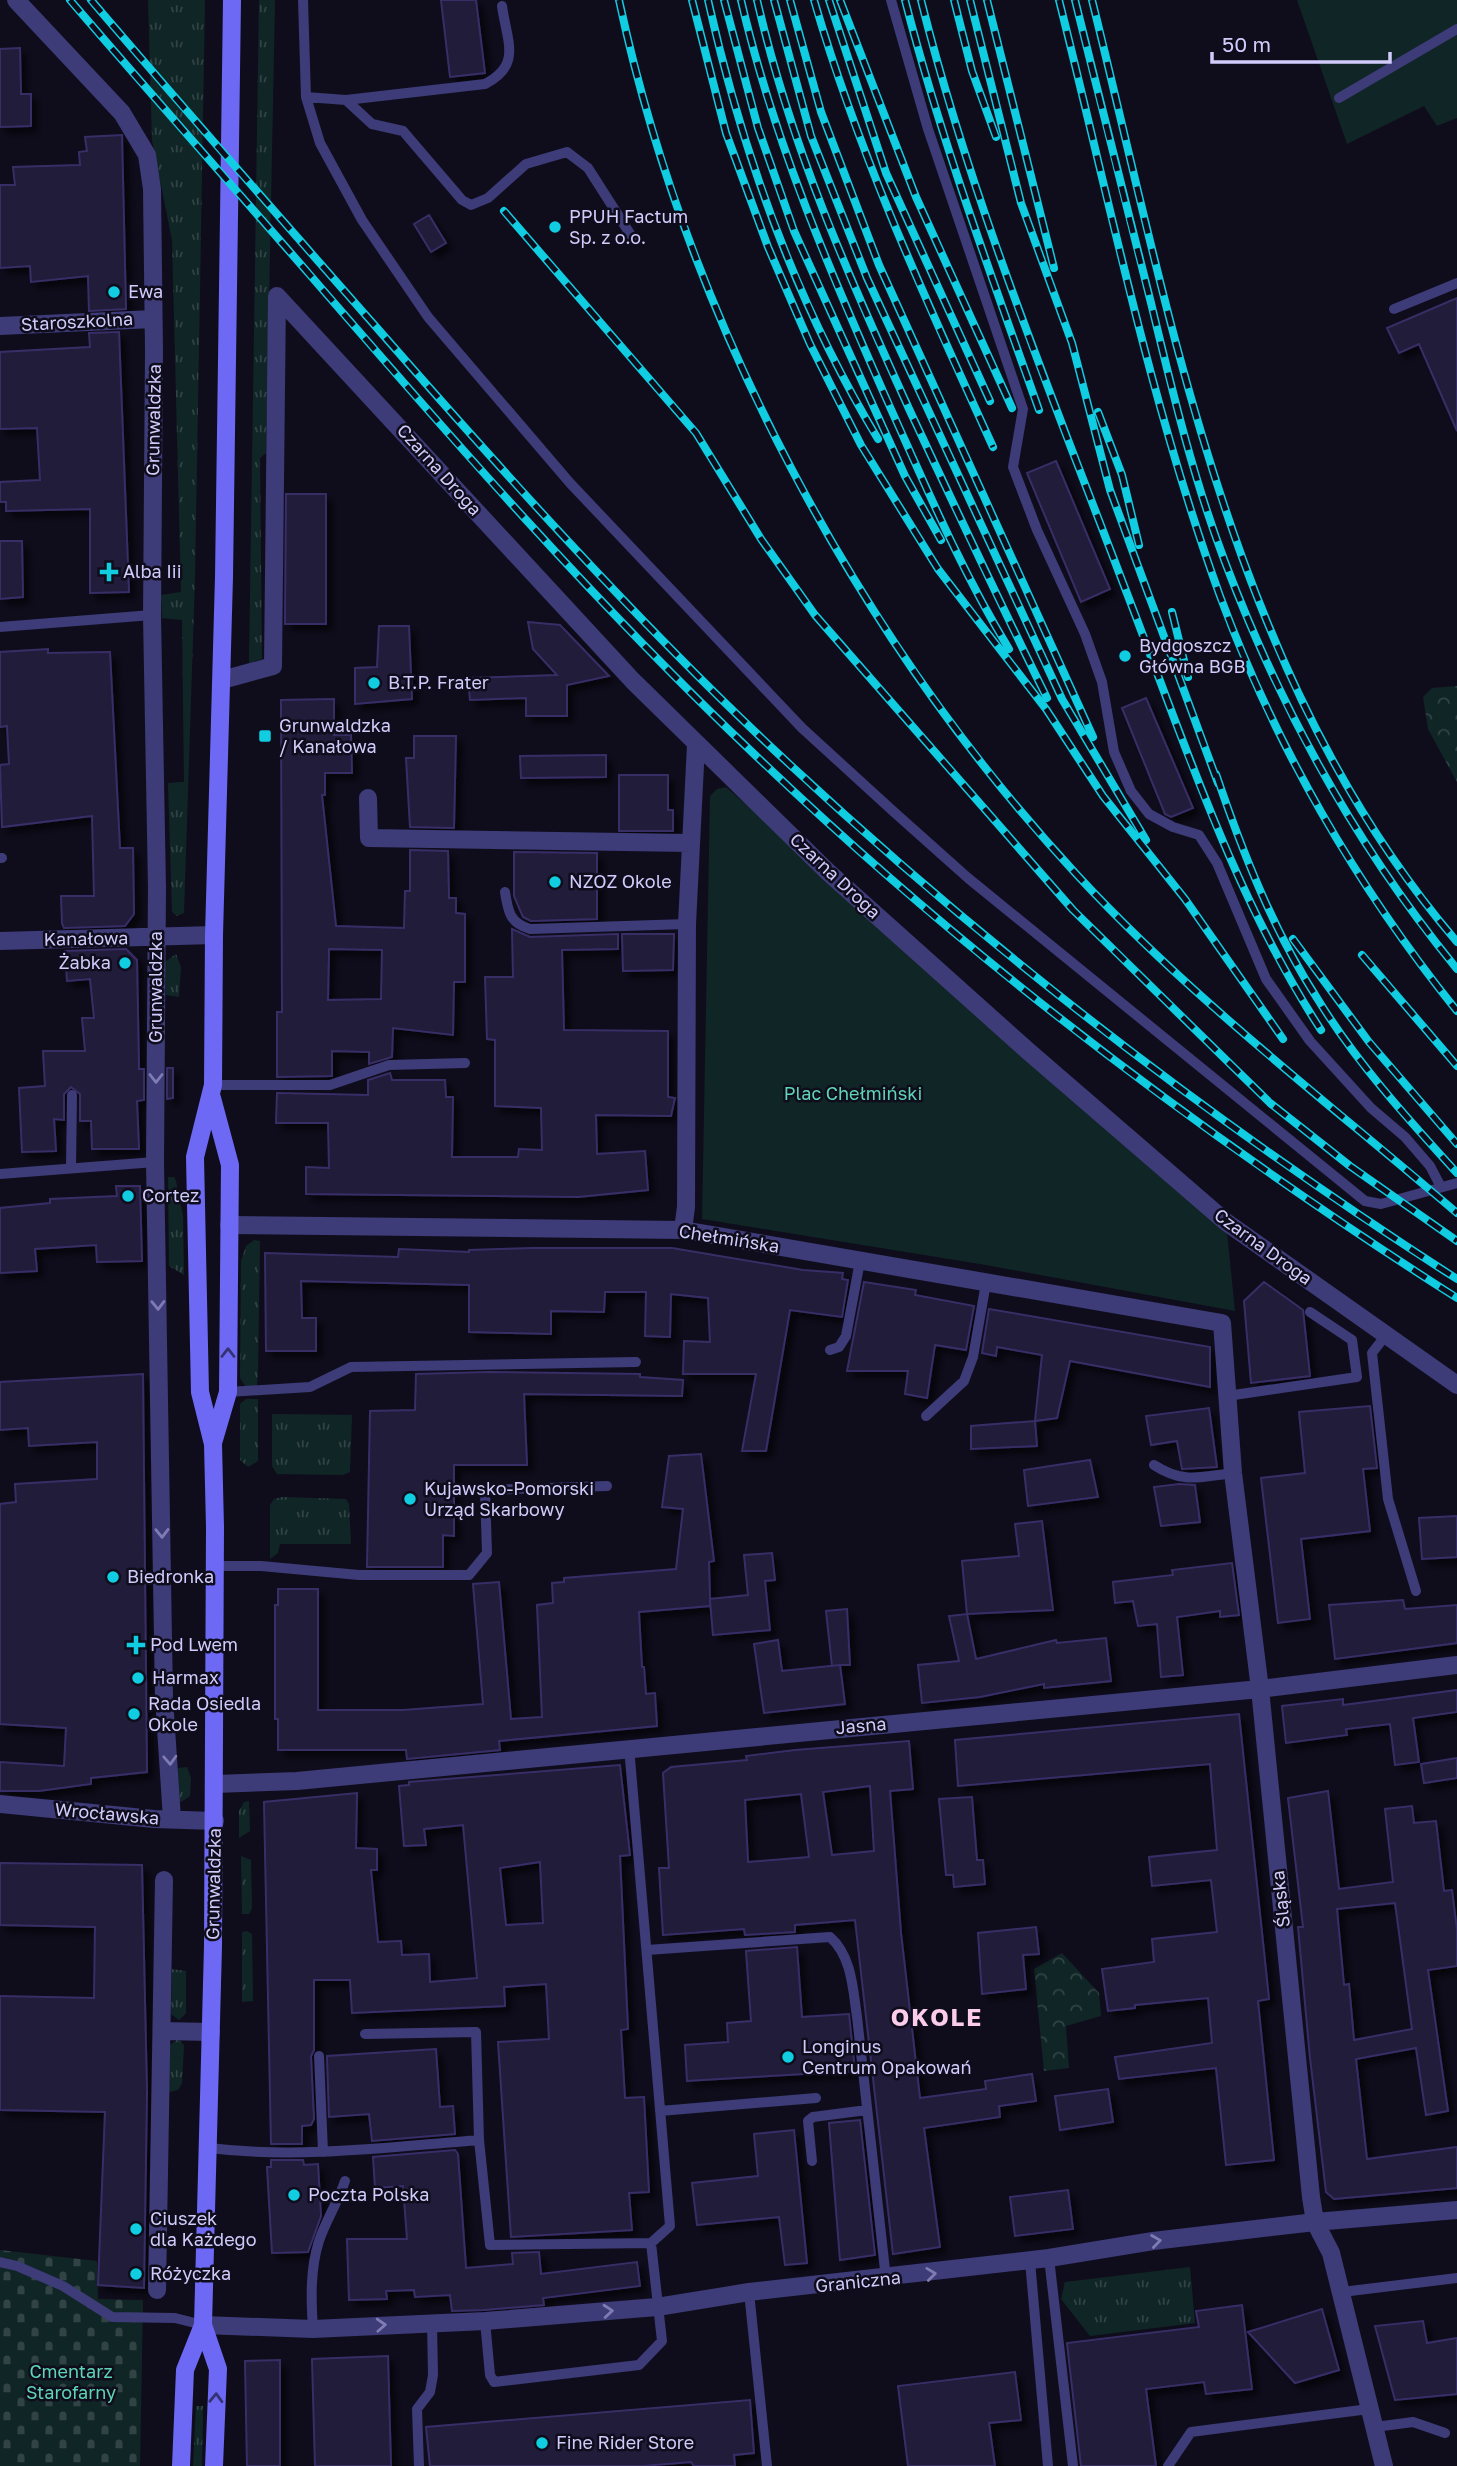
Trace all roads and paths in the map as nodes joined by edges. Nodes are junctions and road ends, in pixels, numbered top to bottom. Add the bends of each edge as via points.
1 (16, 0) edge
2 (232, 0) edge
3 (303, 0) edge
4 (891, 0) edge
5 (502, 6) dead end
6 (1457, 29) edge
7 (306, 97) junction
8 (1339, 97) dead end
9 (346, 100) junction
10 (634, 240) dead end
11 (1457, 283) edge
12 (1394, 309) dead end
13 (153, 319) junction
14 (0, 326) edge
15 (152, 615) junction
16 (0, 627) edge
17 (222, 680) junction
18 (696, 745) junction
19 (368, 798) dead end
20 (690, 843) junction
21 (505, 892) dead end
22 (687, 925) junction
23 (214, 935) junction
24 (157, 936) junction
25 (0, 941) edge
26 (466, 1063) dead end
27 (212, 1090) junction
28 (72, 1095) dead end
29 (155, 1162) junction
30 (71, 1167) junction
31 (0, 1174) edge
32 (1457, 1182) edge
33 (1441, 1187) junction
34 (229, 1225) junction
35 (683, 1230) junction
36 (860, 1261) junction
37 (986, 1283) junction
38 (1310, 1312) dead end
39 (1222, 1323) joint
40 (1386, 1335) junction
41 (830, 1350) dead end
42 (636, 1362) dead end
43 (1457, 1385) edge
44 (228, 1392) junction
45 (1227, 1396) junction
46 (926, 1416) dead end
47 (213, 1444) junction
48 (1154, 1465) dead end
49 (1233, 1473) junction
50 (607, 1486) dead end
51 (215, 1566) junction
52 (1416, 1591) dead end
53 (1457, 1665) edge
54 (1260, 1689) junction
55 (629, 1747) junction
56 (215, 1784) junction
57 (0, 1804) edge
58 (172, 1819) junction
59 (215, 1821) junction
60 (164, 1880) dead end
61 (647, 1950) junction
62 (162, 2031) junction
63 (211, 2032) junction
64 (365, 2034) dead end
65 (319, 2056) dead end
66 (816, 2098) dead end
67 (867, 2110) junction
68 (660, 2111) junction
69 (480, 2140) junction
70 (209, 2148) junction
71 (323, 2152) junction
72 (812, 2161) dead end
73 (345, 2181) dead end
74 (1457, 2210) edge
75 (1315, 2222) junction
76 (651, 2243) junction
77 (1049, 2258) junction
78 (1030, 2261) junction
79 (0, 2262) edge
80 (1457, 2278) edge
81 (886, 2279) junction
82 (157, 2290) dead end
83 (749, 2292) junction
84 (1342, 2292) junction
85 (657, 2307) junction
86 (485, 2321) junction
87 (432, 2323) junction
88 (203, 2325) junction
89 (313, 2329) junction
90 (1372, 2418) junction
91 (1445, 2433) dead end
92 (181, 2466) edge
93 (214, 2466) edge
94 (419, 2466) edge
95 (767, 2466) edge
96 (1048, 2466) edge
97 (1073, 2466) edge
98 (1168, 2466) edge
99 (1384, 2466) edge

1 - 13 street, Grunwaldzka via 121,113 147,155 152,189
2 - 17 main road, Grunwaldzka
3 - 7 lane
4 - 33 lane via 928,129 1023,409 1013,467 1085,634 1102,682 1114,752 1127,781 1149,814 1199,835 1217,863 1266,979 1310,1041 1371,1108 1405,1137
5 - 9 lane via 510,62 502,75 485,84
6 - 8 lane
7 - 9 lane
7 - 33 lane via 320,143 362,220 429,317 570,483 802,728 968,878 1365,1201 1381,1204
9 - 10 lane via 372,124 403,131 461,200 471,205 488,198 526,164 567,152 588,168
11 - 12 lane
13 - 14 street, Staroszkolna
13 - 15 street, Grunwaldzka
15 - 16 lane
15 - 24 street, Grunwaldzka
17 - 18 street, Czarna Droga via 273,666 277,296
17 - 23 main road, Grunwaldzka
18 - 20 street
18 - 40 street, Czarna Droga via 828,872 1206,1206
19 - 20 street via 369,838
20 - 22 street
21 - 22 lane via 508,914 530,929
22 - 35 street via 687,1207
23 - 24 street, Kanałowa
23 - 27 main road, Grunwaldzka
24 - 25 street, Kanałowa
24 -> 29 street, Grunwaldzka
26 - 27 lane via 389,1065 330,1085
27 - 34 main road, Grunwaldzka via 230,1165
27 - 47 main road, Grunwaldzka via 195,1157 195,1227 200,1392
28 - 30 lane
29 - 30 lane
29 -> 58 street, Grunwaldzka via 164,1698
30 - 31 lane
32 - 33 lane
34 - 35 street, Chełmińska
44 -> 34 main road, Grunwaldzka
35 - 36 street, Chełmińska
36 - 37 street, Chełmińska
36 - 41 lane via 846,1336 839,1347
37 - 39 street, Chełmińska
37 - 46 lane via 973,1357 964,1381
38 - 45 lane via 1352,1340 1357,1377
39 - 45 street, Śląska
40 - 43 street, Czarna Droga
40 - 52 lane via 1373,1353 1387,1486
42 - 44 lane via 351,1367 310,1387
44 - 47 main road, Grunwaldzka
45 - 49 street, Śląska
47 - 51 main road, Grunwaldzka
48 - 49 lane via 1183,1479
49 - 54 street, Śląska
50 - 51 lane via 485,1490 487,1553 469,1575 359,1575
51 - 56 main road, Grunwaldzka
53 - 54 street, Jasna
54 - 55 street, Jasna
54 - 75 street, Śląska
55 - 56 street, Jasna
55 - 61 lane
56 - 59 main road, Grunwaldzka
57 - 58 street, Wrocławska
58 - 59 street, Wrocławska
59 - 63 main road, Grunwaldzka
60 - 62 street
61 - 67 lane via 830,1937 841,1946 851,1976
61 - 68 lane
62 - 63 street
62 - 82 street
63 - 70 main road, Grunwaldzka
64 - 69 lane via 475,2032
65 - 71 lane
66 - 68 lane
67 - 72 lane via 808,2122
67 - 81 lane
68 - 76 lane via 670,2226
69 - 71 lane
69 - 76 lane via 489,2245
70 - 71 lane via 258,2154
70 - 88 main road, Grunwaldzka
73 - 89 lane via 319,2242 311,2294
74 - 75 street, Graniczna
77 -> 75 street, Graniczna
75 - 84 street, Śląska via 1331,2253
76 - 85 lane
77 - 78 street, Graniczna
77 - 97 lane
81 -> 78 street, Graniczna
78 - 96 lane
79 - 88 lane via 63,2286 112,2317 175,2318
80 - 84 lane
81 - 83 street, Graniczna
83 - 85 street, Graniczna
83 - 95 lane
84 - 90 street, Śląska
86 -> 85 street, Graniczna
85 - 86 lane via 662,2341 639,2365 494,2382
86 - 87 street, Graniczna
89 -> 87 street, Graniczna
87 - 94 lane via 433,2375 430,2392 417,2409
88 - 89 street, Graniczna
88 - 92 main road, Grunwaldzka via 185,2370
93 -> 88 main road, Grunwaldzka via 218,2369
90 - 91 lane
90 - 98 lane via 1191,2432
90 - 99 street, Śląska

